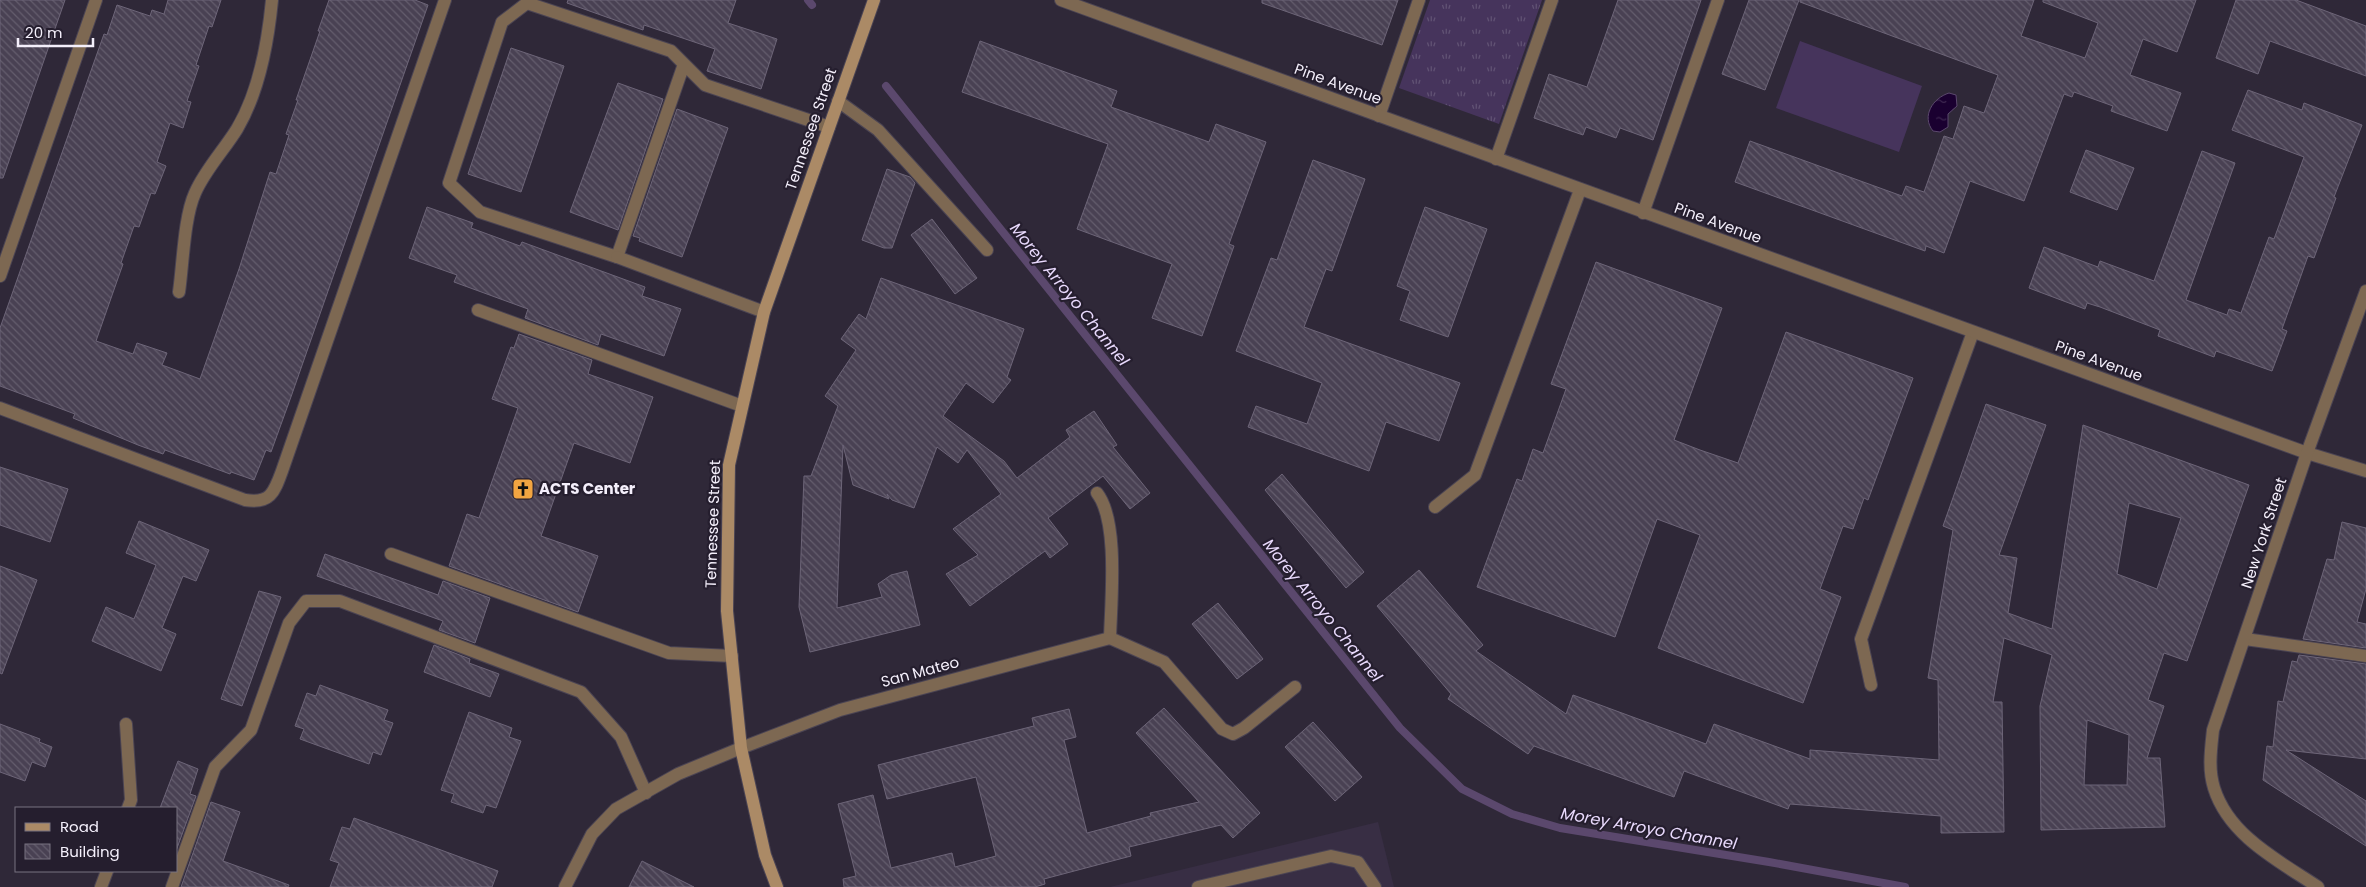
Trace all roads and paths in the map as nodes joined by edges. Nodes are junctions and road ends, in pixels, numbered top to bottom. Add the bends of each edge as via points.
1 (96, 0) edge
2 (272, 0) edge
3 (445, 0) edge
4 (874, 0) edge
5 (1061, 0) edge
6 (1419, 0) edge
7 (1552, 0) edge
8 (1718, 0) edge
9 (684, 64) junction
10 (838, 101) junction
11 (1379, 116) junction
12 (829, 127) junction
13 (1496, 159) junction
14 (1580, 190) junction
15 (1643, 213) junction
16 (987, 250) dead end
17 (617, 257) junction
18 (0, 276) edge
19 (2366, 291) edge
20 (179, 292) dead end
21 (478, 310) dead end
22 (764, 312) junction
23 (1973, 332) junction
24 (742, 406) junction
25 (0, 408) edge
26 (2307, 453) junction
27 (2366, 471) edge
28 (1097, 493) dead end
29 (1435, 507) dead end
30 (391, 554) dead end
31 (1110, 638) junction
32 (2245, 640) junction
33 (732, 656) junction
34 (2366, 656) edge
35 (1871, 685) dead end
36 (1295, 687) dead end
37 (126, 724) dead end
38 (741, 748) junction
39 (646, 792) junction
40 (128, 807) edge
41 (178, 870) edge
42 (106, 872) edge
43 (177, 872) edge
44 (101, 887) edge
45 (172, 887) edge
46 (565, 887) edge
47 (777, 887) edge
48 (1198, 887) edge
49 (1375, 887) edge
50 (2318, 887) edge

1 - 18 street
2 - 20 street via 264,53 254,90 238,127 194,194
3 - 25 street via 282,472 267,499 258,502 246,500
4 - 10 main road, Tennessee Street
5 - 11 street, Pine Avenue
6 - 11 street
7 - 13 street
8 - 15 street
9 - 12 street via 705,85
9 - 17 street
9 - 17 street via 672,51 527,3 502,22 449,183 480,212
10 - 12 main road, Tennessee Street
10 - 16 street via 878,130
11 - 13 street, Pine Avenue
12 - 22 main road, Tennessee Street
13 - 14 street, Pine Avenue
14 - 15 street, Pine Avenue
14 - 29 street via 1476,475
15 - 23 street, Pine Avenue
17 - 22 street
19 - 26 street, New York Street
21 - 24 street
22 - 24 main road, Tennessee Street
23 - 26 street, Pine Avenue
23 - 35 street via 1861,639
24 - 33 main road, Tennessee Street via 729,465 727,610
26 - 27 street, Pine Avenue
26 - 32 street, New York Street
28 - 31 street via 1104,502 1110,527
30 - 33 street via 669,653
31 - 36 street via 1164,662 1222,729 1233,734
31 - 38 street, San Mateo via 840,710
32 - 34 street
32 - 50 street, New York Street via 2213,730 2210,766 2214,788 2232,822 2256,846
33 - 38 main road, Tennessee Street
37 - 40 street via 131,800
38 - 39 street via 678,774
38 - 47 main road, Tennessee Street via 765,855
39 - 41 street via 621,737 582,692 340,601 306,601 289,623 251,730 215,767
39 - 46 street via 616,809 592,834
42 - 44 street
43 - 45 street
48 - 49 street via 1332,856 1358,862

